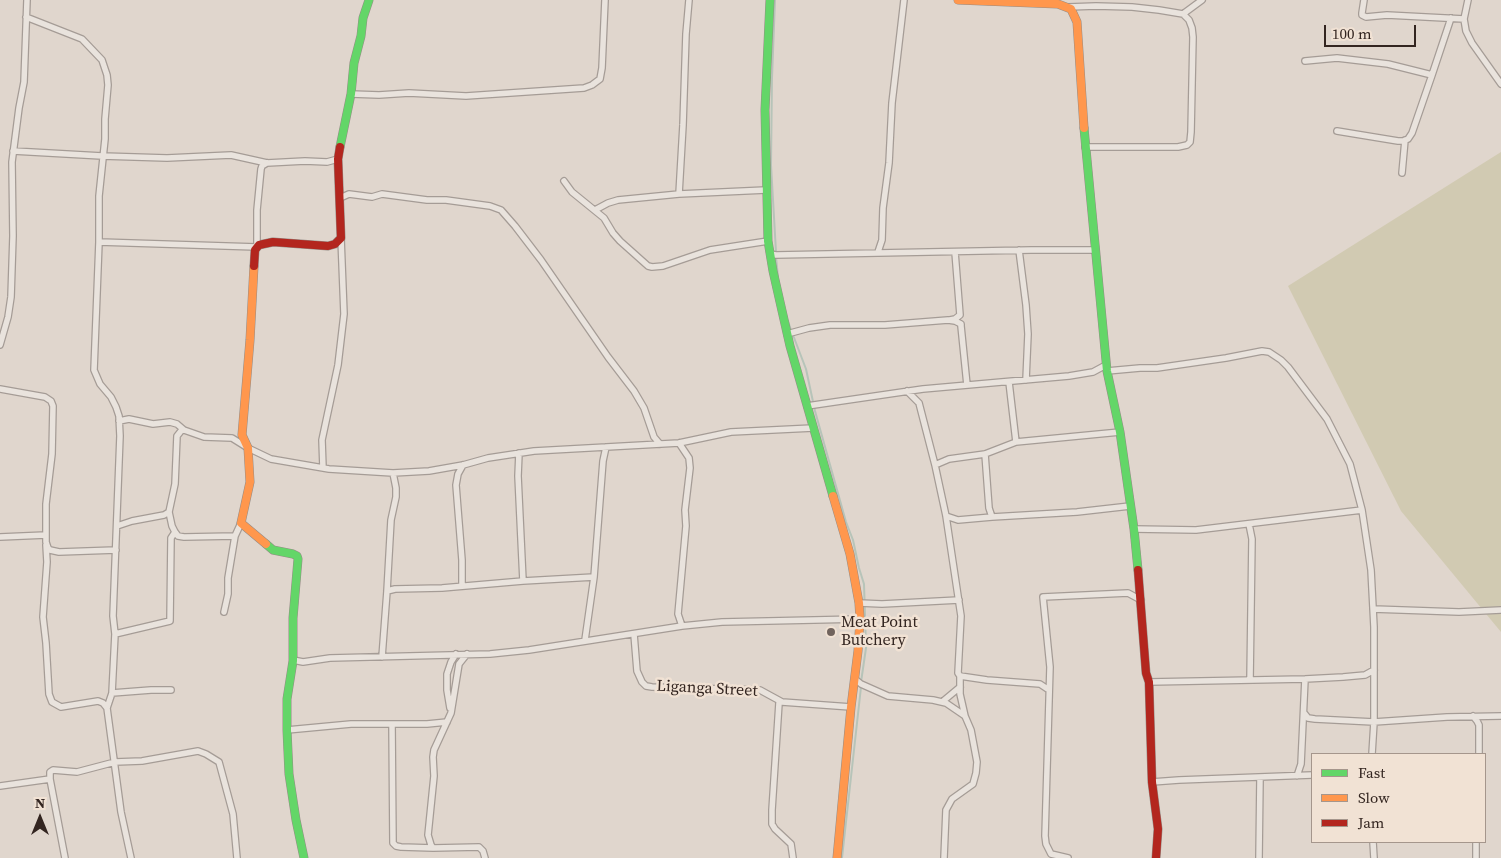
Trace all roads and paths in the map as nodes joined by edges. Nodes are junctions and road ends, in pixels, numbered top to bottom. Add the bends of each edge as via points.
1 (27, 0) edge
2 (369, 0) edge
3 (605, 0) edge
4 (689, 0) edge
5 (770, 0) edge
6 (904, 0) edge
7 (958, 0) edge
8 (1202, 0) edge
9 (1364, 0) edge
10 (1468, 0) edge
11 (988, 1) edge
12 (1068, 7) junction
13 (1183, 14) junction
14 (26, 17) junction
15 (1451, 18) junction
16 (1464, 19) junction
17 (1305, 61) dead end
18 (1432, 75) junction
19 (1501, 84) edge
20 (351, 94) junction
21 (1337, 131) dead end
22 (1405, 140) junction
23 (1085, 147) junction
24 (13, 151) junction
25 (102, 156) junction
26 (338, 160) junction
27 (267, 162) junction
28 (1402, 174) dead end
29 (564, 181) dead end
30 (340, 184) junction
31 (766, 190) junction
32 (349, 194) junction
33 (679, 194) junction
34 (340, 198) junction
35 (595, 210) junction
36 (341, 238) junction
37 (768, 241) junction
38 (99, 242) junction
39 (257, 246) junction
40 (1019, 250) junction
41 (1095, 250) junction
42 (878, 252) junction
43 (956, 252) junction
44 (770, 254) junction
45 (960, 315) junction
46 (948, 320) junction
47 (961, 324) junction
48 (787, 334) junction
49 (0, 345) edge
50 (1106, 368) junction
51 (1026, 380) junction
52 (1008, 382) junction
53 (967, 385) junction
54 (0, 389) edge
55 (923, 389) junction
56 (907, 392) junction
57 (919, 403) junction
58 (807, 406) junction
59 (119, 421) junction
60 (243, 427) junction
61 (813, 428) junction
62 (184, 430) junction
63 (1120, 432) junction
64 (232, 438) junction
65 (1016, 442) junction
66 (679, 443) junction
67 (660, 444) junction
68 (606, 447) junction
69 (248, 448) junction
70 (519, 453) junction
71 (985, 454) junction
72 (463, 465) junction
73 (936, 465) junction
74 (323, 468) junction
75 (393, 473) junction
76 (1130, 506) junction
77 (1362, 510) junction
78 (169, 512) junction
79 (946, 516) junction
80 (992, 517) junction
81 (241, 523) junction
82 (1249, 524) junction
83 (117, 526) junction
84 (1134, 529) junction
85 (175, 532) junction
86 (46, 535) junction
87 (235, 536) junction
88 (0, 537) edge
89 (46, 542) junction
90 (116, 550) junction
91 (56, 552) junction
92 (47, 562) junction
93 (594, 577) junction
94 (523, 581) junction
95 (462, 586) junction
96 (388, 591) junction
97 (960, 600) junction
98 (1141, 600) junction
99 (859, 603) junction
100 (1373, 609) junction
101 (1501, 610) edge
102 (224, 612) dead end
103 (860, 619) junction
104 (682, 626) junction
105 (115, 634) junction
106 (634, 634) junction
107 (585, 640) junction
108 (456, 654) junction
109 (467, 654) junction
110 (382, 657) junction
111 (293, 660) junction
112 (1374, 670) junction
113 (1365, 675) junction
114 (960, 676) junction
115 (855, 679) junction
116 (1305, 679) junction
117 (1250, 680) junction
118 (1374, 680) junction
119 (1148, 682) junction
120 (960, 687) junction
121 (171, 690) dead end
122 (1049, 690) junction
123 (112, 693) junction
124 (942, 702) junction
125 (780, 703) dead end
126 (851, 707) junction
127 (107, 708) junction
128 (451, 713) junction
129 (1304, 713) junction
130 (964, 716) junction
131 (1473, 716) junction
132 (1501, 716) edge
133 (447, 722) junction
134 (1374, 722) junction
135 (392, 724) junction
136 (287, 730) junction
137 (1372, 753) edge
138 (1478, 753) edge
139 (115, 762) junction
140 (1311, 775) edge
141 (50, 776) junction
142 (1297, 776) junction
143 (1260, 778) junction
144 (1152, 782) junction
145 (0, 786) edge
146 (1373, 843) edge
147 (1476, 843) edge
148 (434, 848) junction
149 (65, 858) edge
150 (131, 858) edge
151 (237, 858) edge
152 (304, 858) edge
153 (485, 858) edge
154 (793, 858) edge
155 (837, 858) edge
156 (944, 858) edge
157 (1068, 858) edge
158 (1156, 858) edge
159 (1259, 858) edge
160 (1374, 858) edge
161 (1475, 858) edge

1 - 14 street
2 - 20 street via 354,63
3 - 20 street via 600,79 584,88 466,96
4 - 33 street
5 - 31 street via 765,110
6 - 42 street via 892,103 882,240
7 - 11 street
8 - 13 street
9 - 15 street via 1362,15 1366,17
10 - 16 street
11 - 12 street
12 - 13 street via 1132,7
12 - 23 street via 1077,22
13 - 23 street via 1189,20 1193,37 1190,142 1178,147
14 - 24 street via 24,82
14 - 25 street via 82,39 102,60 108,85
15 - 16 street
15 - 18 street
16 - 19 street via 1472,43
17 - 18 street via 1337,58 1388,64
18 - 22 street via 1412,133
20 - 26 street
21 - 22 street
22 - 28 street
23 - 41 street
24 - 25 street
24 - 49 street via 11,296
25 - 27 street via 167,158 231,155
25 - 38 street
26 - 27 street
26 - 30 street
27 - 39 street via 261,170
29 - 35 street via 572,192
30 - 32 street
30 - 34 street
31 - 33 street
31 - 37 street
32 - 34 street
32 - 67 street via 446,200 501,210 541,260 634,391
33 - 35 street via 618,200
34 - 36 street
35 - 37 street via 620,241 652,267 710,250
36 - 39 street via 328,246 273,242
36 - 74 street via 344,314 338,365 322,440
37 - 44 street
38 - 39 street
38 - 59 street via 94,370 116,407
39 - 60 street
40 - 41 street
40 - 43 street
40 - 51 street via 1028,334
41 - 50 street
42 - 43 street
42 - 44 street
43 - 45 street
44 - 48 street
45 - 46 street
45 - 47 street
46 - 47 street
46 - 48 street via 817,327
47 - 53 street
48 - 58 street
50 - 51 street via 1070,376
50 - 63 street
50 - 77 street via 1158,368 1269,352 1288,366 1327,419 1350,464
51 - 52 street
52 - 53 street
52 - 65 street
53 - 55 street
54 - 86 street via 45,397 53,406
55 - 56 street
55 - 57 street
56 - 57 street
56 - 58 street
57 - 73 street
58 - 61 street
59 - 62 street via 170,422
59 - 83 street
60 - 64 street
60 - 69 street via 242,436
61 - 66 street via 731,432
61 - 99 street via 850,554
62 - 64 street via 204,437
62 - 78 street via 177,436
63 - 65 street
63 - 76 street
64 - 69 street
65 - 71 street
66 - 67 street
66 - 104 street via 689,458 690,468 678,614
67 - 68 street
68 - 70 street
68 - 93 street
69 - 74 street via 271,459
69 - 81 street via 249,489
70 - 72 street
70 - 94 street
71 - 73 street via 949,459
71 - 80 street
72 - 75 street
72 - 95 street via 456,485
73 - 79 street
74 - 75 street
75 - 96 street via 396,497 390,520
76 - 80 street
76 - 84 street
77 - 82 street
77 - 100 street
78 - 83 street
78 - 85 street
79 - 80 street via 958,520
79 - 97 street
81 - 87 street
81 - 111 street via 273,550 297,556
82 - 84 street via 1196,530
82 - 117 street via 1252,539
83 - 90 street
84 - 98 street
85 - 87 street via 184,537
85 - 105 street via 171,538 170,621
86 - 88 street
86 - 89 street
87 - 102 street
89 - 91 street via 50,550
89 - 92 street
90 - 91 street
90 - 105 street
91 - 92 street
92 - 127 street via 43,617 52,702 61,707 98,701
93 - 94 street
93 - 107 street
94 - 95 street
95 - 96 street
96 - 110 street
97 - 99 street
97 - 114 street
98 - 119 street
98 - 122 street via 1128,593 1043,597
99 - 103 street
100 - 101 street
100 - 112 street
103 - 104 street
103 - 115 street
104 - 106 street
105 - 123 street
106 - 107 street
106 - 126 street, Liganga Street via 637,671 646,686 760,690 782,702
107 - 109 street via 529,650
108 - 109 street
108 - 110 street
108 - 128 street via 447,674
109 - 128 street via 457,670
110 - 111 street
111 - 136 street via 286,699
112 - 113 street
112 - 118 street
113 - 116 street
113 - 118 street
114 - 120 street
114 - 122 street via 1040,684
115 - 124 street via 888,696
115 - 126 street
116 - 117 street
116 - 129 street
117 - 119 street
118 - 134 street
119 - 144 street
120 - 124 street
120 - 130 street
121 - 123 street
122 - 157 street via 1045,836 1052,854
123 - 127 street
124 - 130 street
125 - 154 street via 772,824 791,844
126 - 155 street
127 - 139 street
128 - 133 street
129 - 134 street via 1315,719
129 - 142 street via 1301,764
130 - 156 street via 971,730 976,773 973,784 952,799 946,810
131 - 132 street
131 - 134 street
131 - 138 street via 1478,725
133 - 135 street
133 - 148 street via 433,757 428,835
134 - 137 street
135 - 136 street
135 - 148 street via 393,843 401,847
136 - 152 street via 289,774
139 - 141 street via 77,772 53,770
139 - 150 street
139 - 151 street via 142,761 198,751 219,762 233,814
140 - 142 street
141 - 145 street
141 - 149 street
142 - 143 street
143 - 144 street
143 - 159 street
144 - 158 street via 1158,829
146 - 160 street
147 - 161 street
148 - 153 street via 478,847

